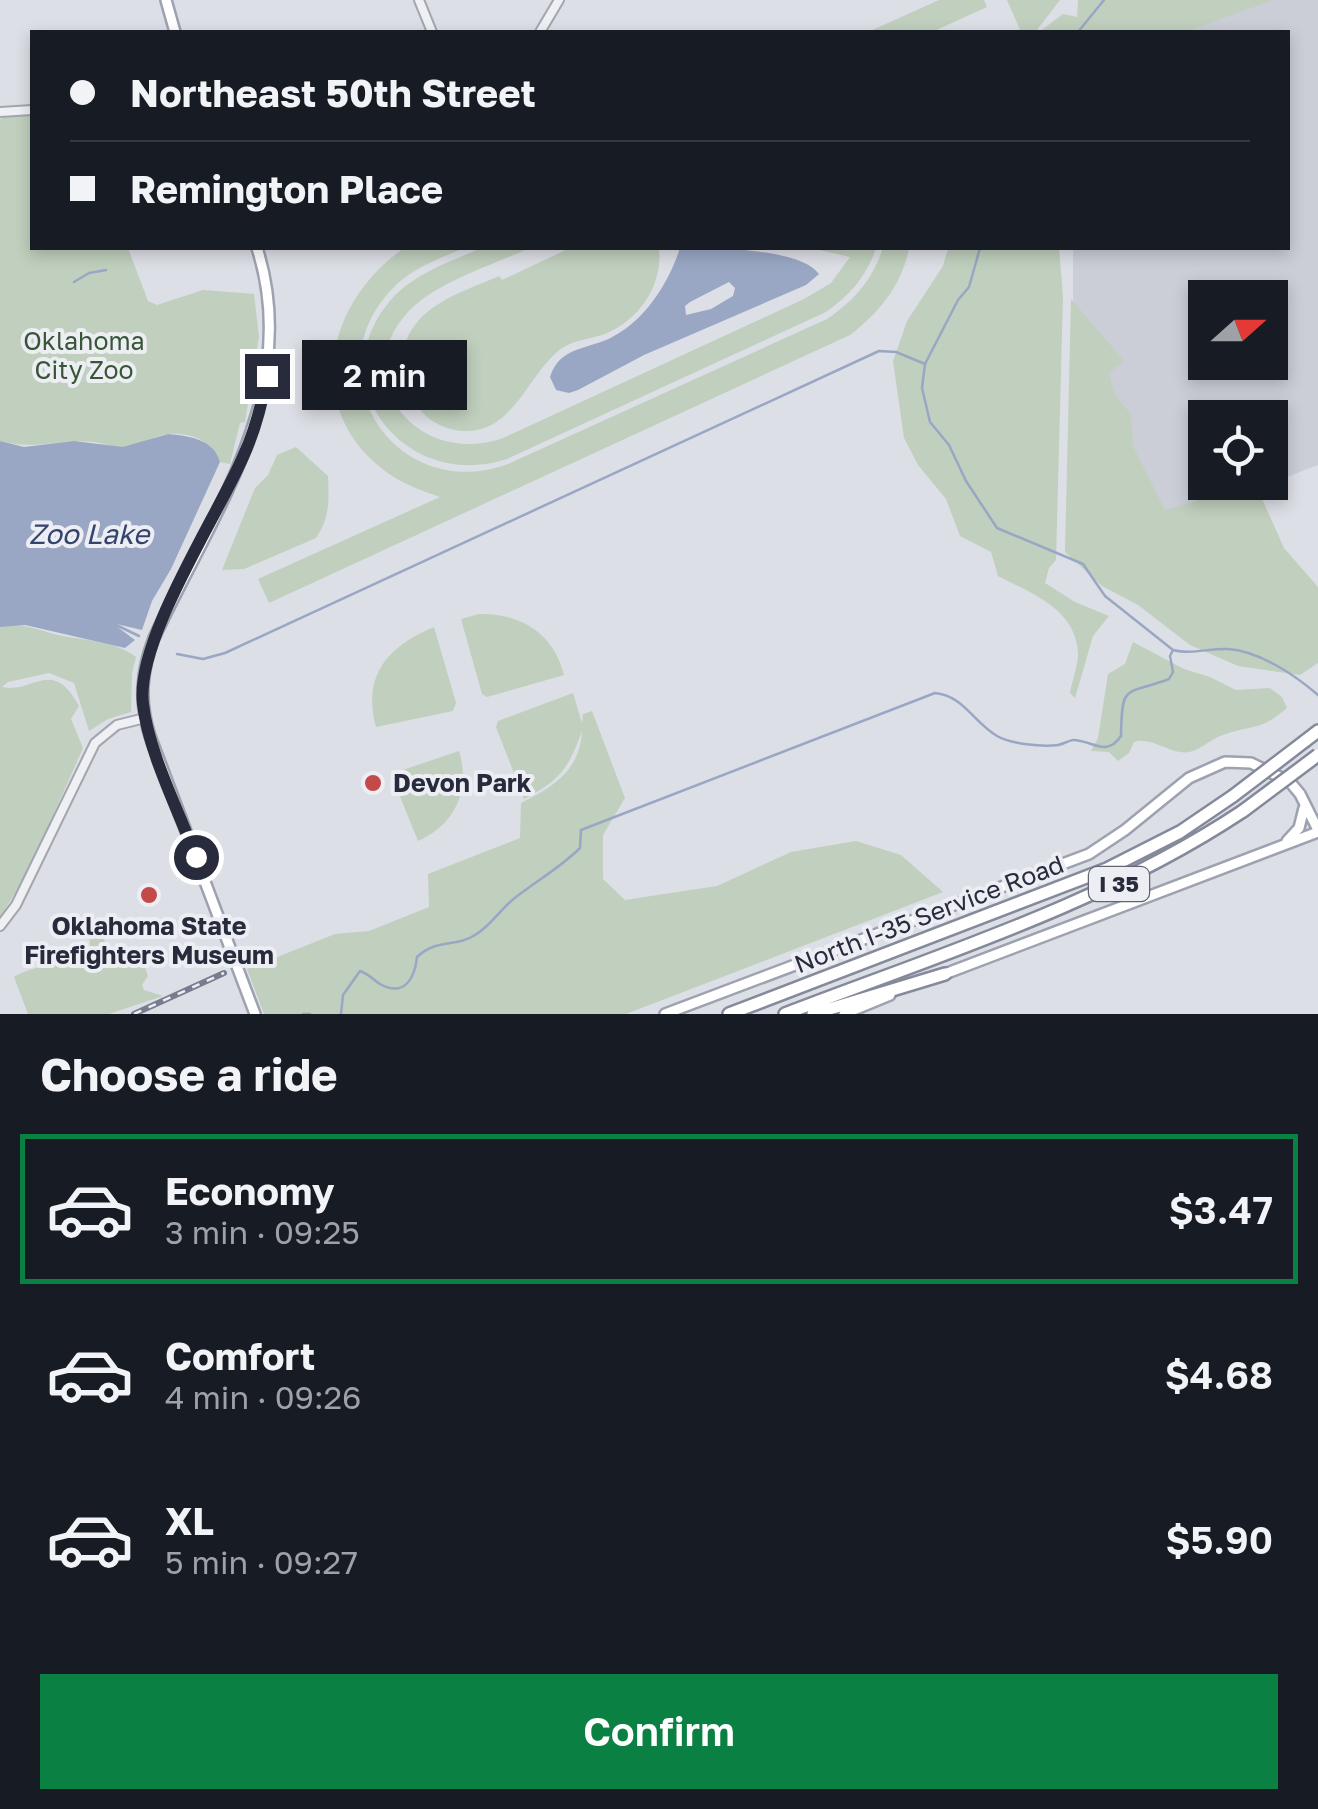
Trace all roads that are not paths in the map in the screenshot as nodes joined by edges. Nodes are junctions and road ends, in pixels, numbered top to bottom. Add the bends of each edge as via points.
1 (166, 0) edge
2 (419, 0) edge
3 (559, 0) edge
4 (174, 30) edge
5 (431, 30) edge
6 (541, 30) edge
7 (30, 110) edge
8 (0, 112) edge
9 (257, 250) edge
10 (145, 718) junction
11 (1318, 731) edge
12 (1318, 754) edge
13 (1304, 805) junction
14 (1318, 831) edge
15 (1275, 848) junction
16 (0, 926) edge
17 (944, 974) junction
18 (256, 1014) edge
19 (665, 1014) edge
20 (728, 1014) edge
21 (785, 1014) edge
22 (814, 1014) edge
23 (844, 1014) edge

1 - 4 main road
2 - 5 street
3 - 6 street
7 - 8 street
9 - 10 main road via 270,328 261,406 242,460 154,638 143,676
10 - 16 street via 117,725 95,743
10 - 18 main road
11 - 20 highway, I 35, bridge via 1169,838 1107,869
12 - 21 highway, I 35, bridge via 1162,862 1104,891
13 - 14 main road, North I-35 Service Road
13 - 15 main road via 1296,832
13 - 19 main road, North I-35 Service Road via 1290,782 1261,767 1219,763 1089,854
14 - 15 main road
15 - 17 main road
17 - 22 highway
17 - 23 main road

